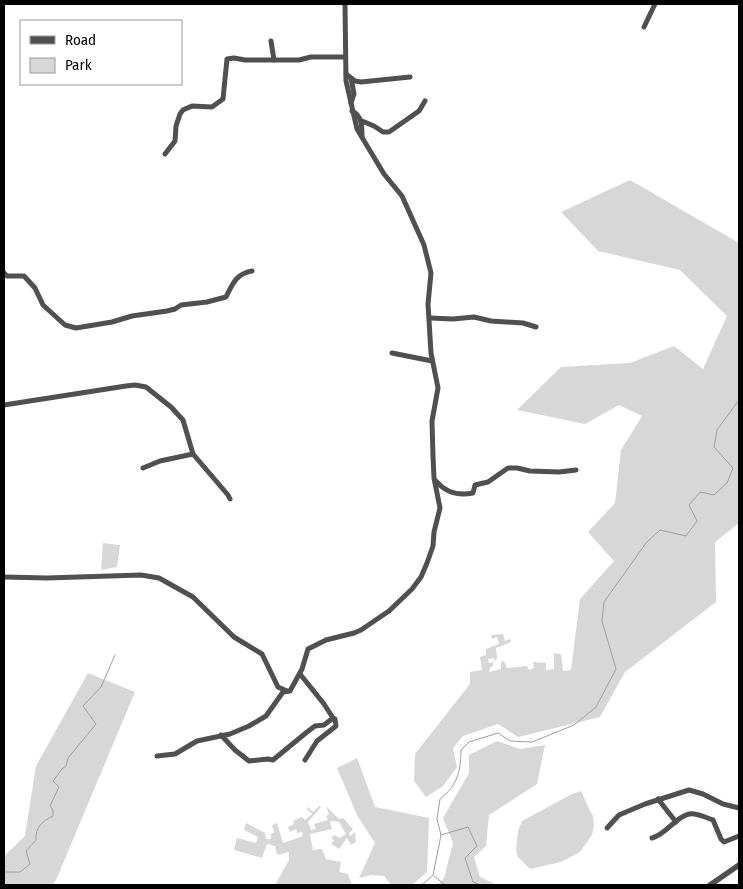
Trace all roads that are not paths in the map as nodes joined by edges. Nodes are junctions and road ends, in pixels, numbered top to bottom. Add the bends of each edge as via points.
1 (345, 4) edge
2 (656, 4) edge
3 (644, 27) dead end
4 (271, 41) dead end
5 (345, 57) junction
6 (274, 60) junction
7 (346, 74) junction
8 (351, 78) junction
9 (410, 78) dead end
10 (425, 101) dead end
11 (351, 104) junction
12 (352, 111) junction
13 (362, 122) junction
14 (362, 140) junction
15 (165, 154) dead end
16 (252, 270) dead end
17 (4, 273) edge
18 (430, 318) junction
19 (536, 327) dead end
20 (392, 353) dead end
21 (432, 361) junction
22 (4, 405) edge
23 (193, 454) junction
24 (143, 468) dead end
25 (576, 470) dead end
26 (434, 478) junction
27 (230, 499) dead end
28 (4, 577) edge
29 (300, 674) junction
30 (290, 691) junction
31 (332, 718) junction
32 (222, 735) junction
33 (156, 756) dead end
34 (305, 760) dead end
35 (658, 800) junction
36 (739, 808) edge
37 (676, 822) junction
38 (607, 828) dead end
39 (739, 836) edge
40 (652, 838) dead end
41 (739, 864) edge
42 (710, 885) edge

1 - 5 street
2 - 3 street
4 - 6 street
5 - 6 street
5 - 7 street
6 - 15 street via 227,59 223,99 212,107 192,106 183,110 176,126 175,142
7 - 8 street
7 - 11 street
8 - 9 street via 361,82
8 - 11 street via 354,94
10 - 13 street via 419,111 389,132
11 - 12 street
12 - 13 street
12 - 14 street
13 - 14 street
14 - 18 street via 402,196 424,245 431,273
16 - 17 street via 237,277 226,297 76,328 65,325 43,305 35,288 24,276 7,276
18 - 19 street via 474,317
18 - 21 street
20 - 21 street
21 - 26 street via 438,388 432,427
22 - 23 street via 126,386 146,387 183,420
23 - 24 street
23 - 27 street
25 - 26 street via 568,473 508,468 488,482 475,485 473,493 466,494 447,491
26 - 29 street via 440,512 430,555 418,582 389,611 367,627 313,646 306,652
28 - 30 street via 141,575 159,578 194,597 224,629 262,654 278,687
29 - 30 street
29 - 31 street
30 - 32 street via 283,692 271,711 260,720
31 - 32 street via 306,732 273,760 249,761
31 - 34 street via 336,726 317,741
32 - 33 street via 198,741 176,754
35 - 36 street via 693,790
35 - 37 street
35 - 38 street via 618,815
37 - 39 street via 689,814 696,814 713,820 724,842
37 - 40 street
41 - 42 street

